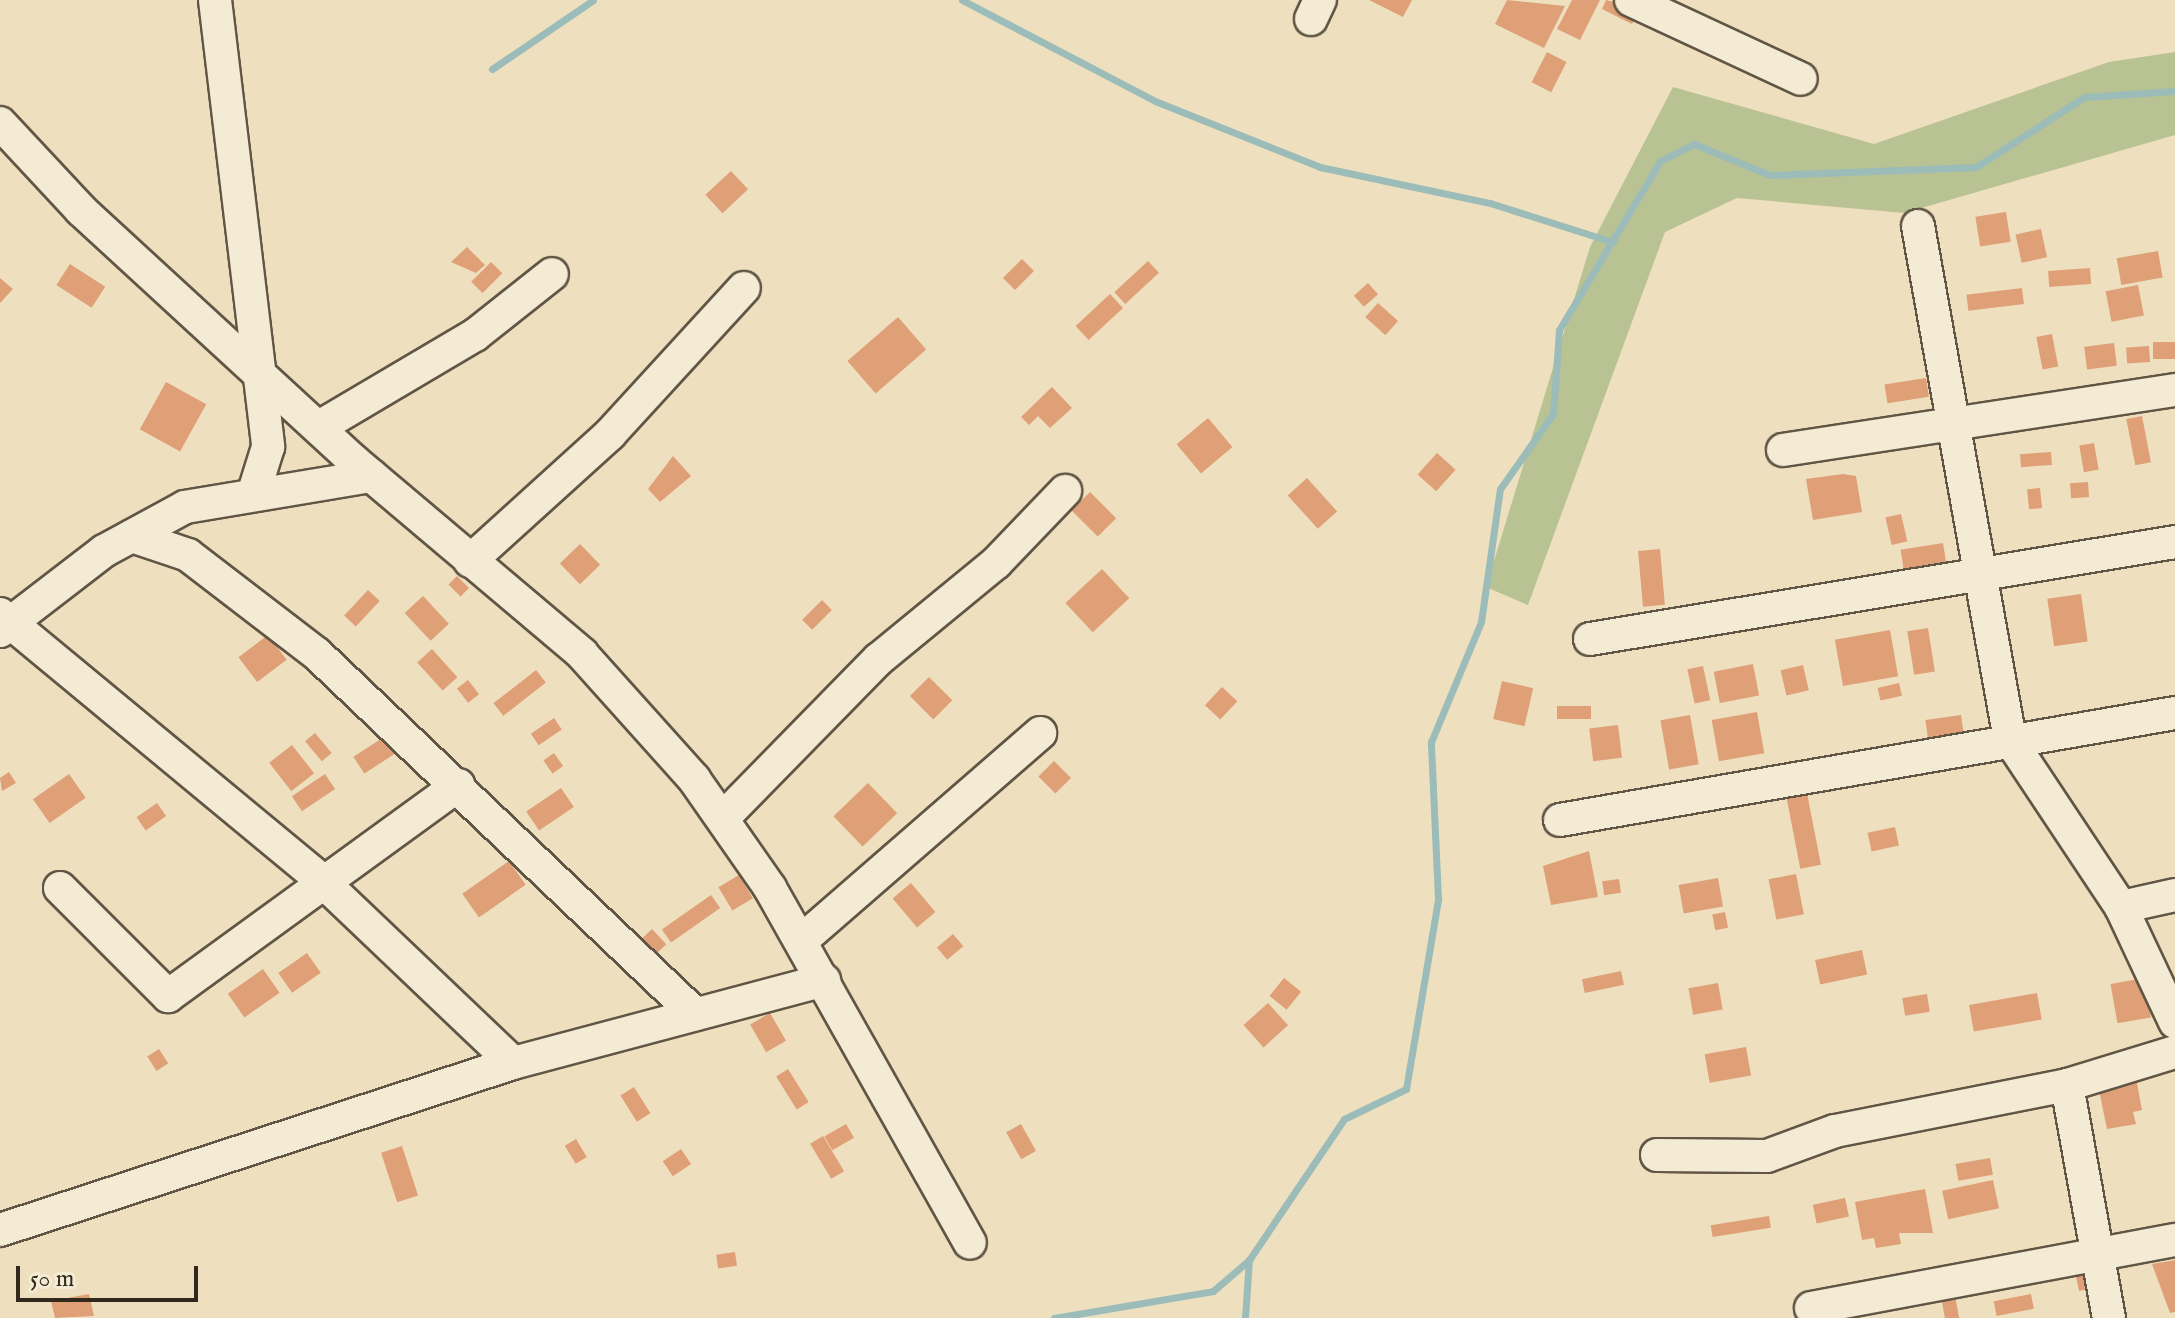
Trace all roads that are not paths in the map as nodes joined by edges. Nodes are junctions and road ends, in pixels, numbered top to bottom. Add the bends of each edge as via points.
1 (215, 0) edge
2 (1631, 0) edge
3 (1801, 79) dead end
4 (0, 123) edge
5 (1918, 226) dead end
6 (552, 274) dead end
7 (744, 288) dead end
8 (254, 364) junction
9 (2175, 390) edge
10 (1958, 425) junction
11 (321, 426) junction
12 (1783, 450) dead end
13 (371, 476) junction
14 (1065, 491) dead end
15 (254, 492) junction
16 (132, 536) junction
17 (2175, 542) edge
18 (470, 561) junction
19 (1984, 574) junction
20 (4, 623) edge
21 (1590, 639) dead end
22 (2175, 713) edge
23 (1040, 733) dead end
24 (2010, 740) junction
25 (458, 785) junction
26 (725, 816) junction
27 (1560, 820) dead end
28 (321, 880) junction
29 (60, 888) dead end
30 (2175, 895) edge
31 (2121, 907) junction
32 (801, 941) junction
33 (824, 980) junction
34 (695, 1014) junction
35 (2175, 1022) edge
36 (2175, 1052) edge
37 (513, 1063) junction
38 (2067, 1085) junction
39 (1657, 1155) dead end
40 (0, 1230) edge
41 (2175, 1240) edge
42 (970, 1243) dead end
43 (2098, 1255) junction
44 (1811, 1308) dead end
45 (2109, 1318) edge

1 - 8 street
2 - 3 street
4 - 8 street via 81,210
5 - 10 street
6 - 11 street via 475,335
7 - 18 street via 610,434
8 - 11 street
8 - 15 street via 268,447
9 - 10 street
10 - 12 street
10 - 19 street
11 - 13 street
13 - 15 street
13 - 18 street
14 - 26 street via 996,563 879,659
15 - 16 street via 185,507
16 - 20 street
16 - 25 street via 188,555 317,654
17 - 19 street
18 - 26 street via 582,654
19 - 21 street
19 - 24 street
20 - 28 street
22 - 24 street
23 - 32 street
24 - 27 street
24 - 31 street
25 - 28 street
25 - 34 street
26 - 32 street
28 - 29 street via 168,996
28 - 37 street
30 - 31 street
31 - 35 street
32 - 33 street
33 - 34 street
33 - 42 street
34 - 37 street
36 - 38 street
37 - 40 street
38 - 39 street via 1847,1128 1767,1156
38 - 43 street
41 - 43 street
43 - 44 street
43 - 45 street

